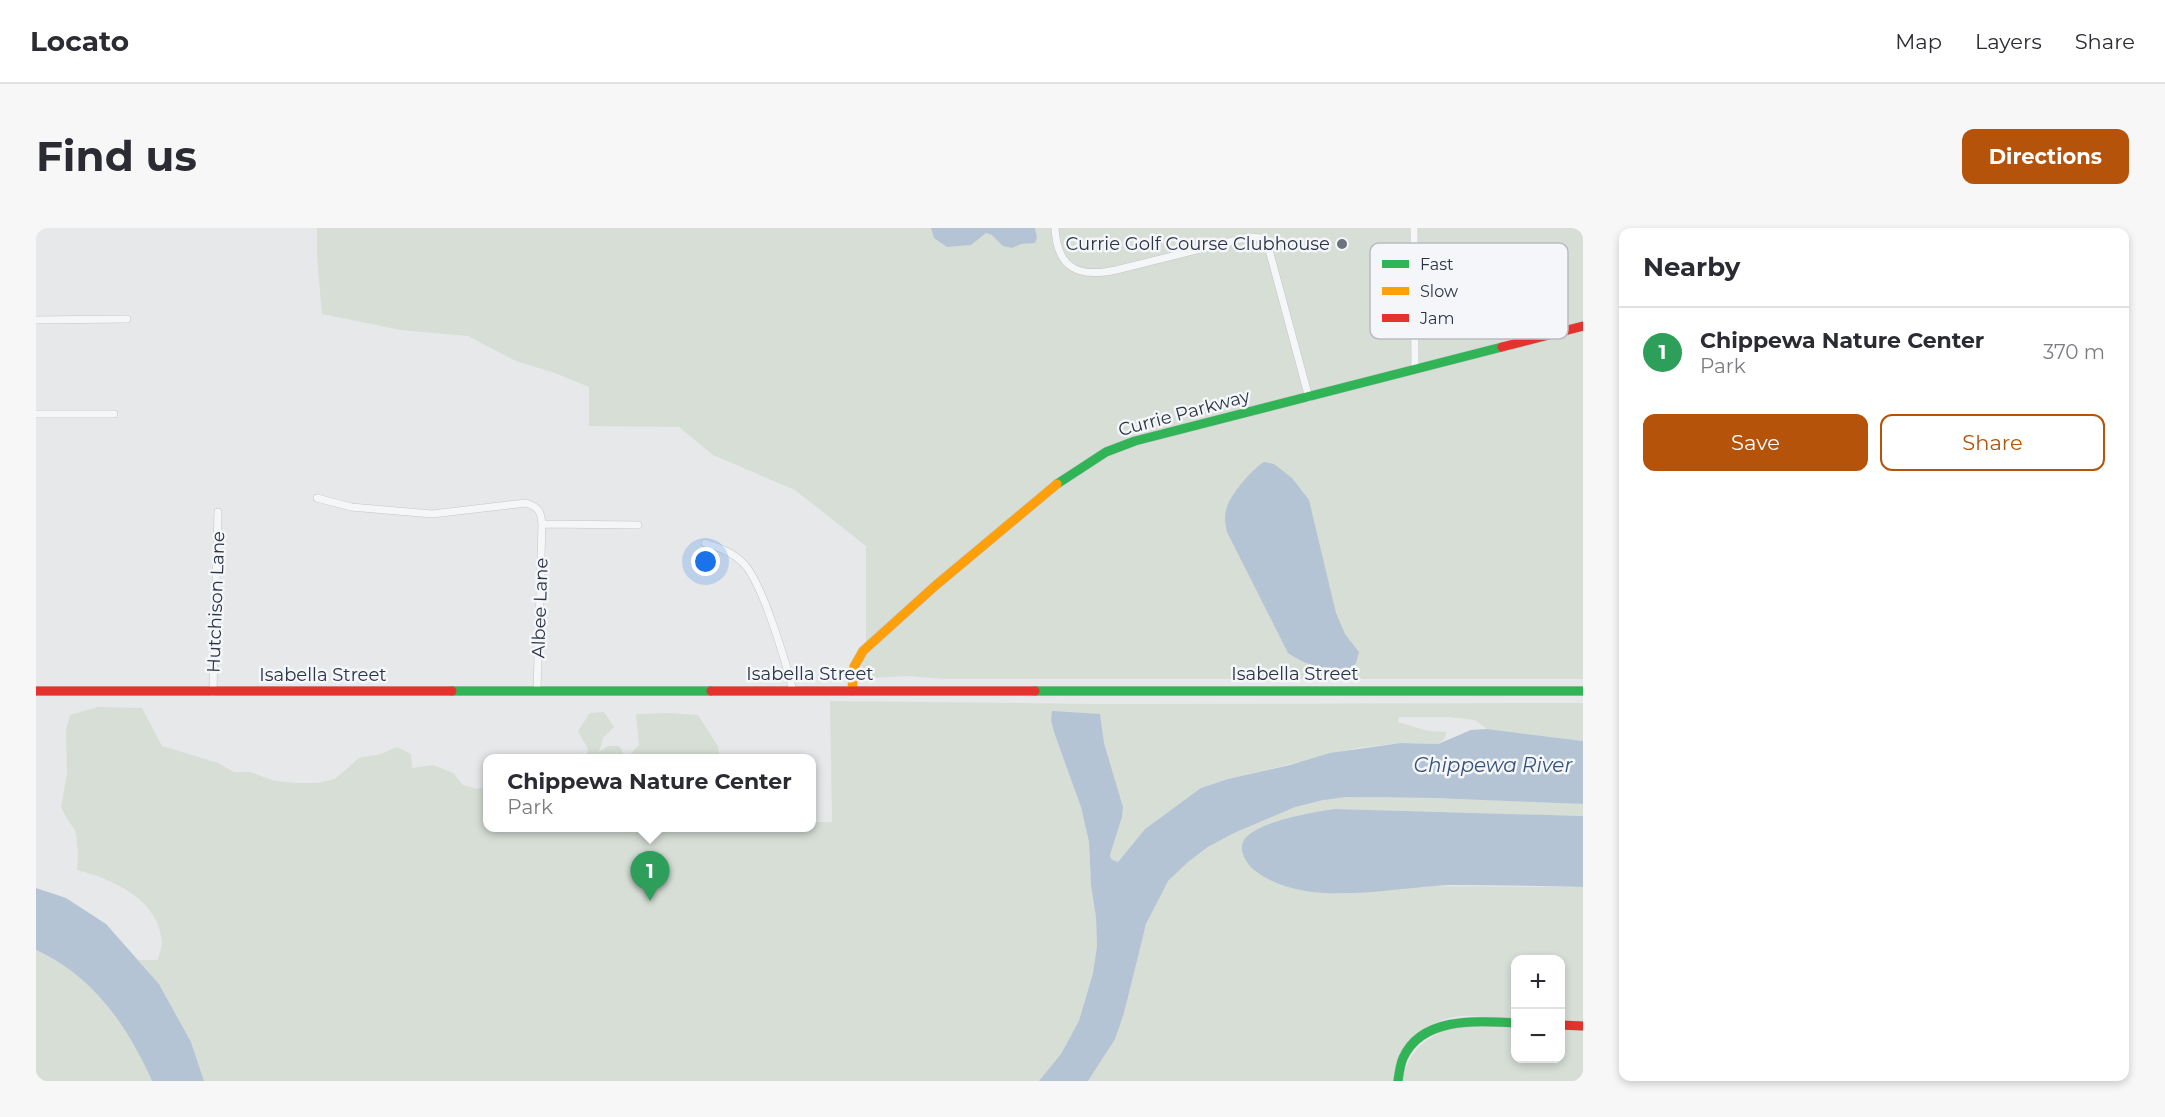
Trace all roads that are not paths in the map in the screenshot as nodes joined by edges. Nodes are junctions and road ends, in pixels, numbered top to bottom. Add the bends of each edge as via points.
1 (1055, 228) edge
2 (127, 319) dead end
3 (36, 320) edge
4 (1583, 326) edge
5 (1568, 330) edge
6 (1414, 339) edge
7 (1532, 339) edge
8 (1414, 369) junction
9 (1309, 398) junction
10 (36, 414) edge
11 (114, 414) dead end
12 (317, 498) dead end
13 (218, 512) dead end
14 (542, 524) junction
15 (638, 525) dead end
16 (705, 543) dead end
17 (36, 691) edge
18 (537, 691) junction
19 (794, 691) junction
20 (1583, 691) edge
21 (213, 692) junction
22 (852, 692) junction
23 (1511, 1023) edge
24 (1565, 1025) edge
25 (1583, 1026) edge
26 (1398, 1081) edge

1 - 9 street via 1058,252 1068,266 1085,273 1100,273 1249,237 1261,238 1268,246
2 - 3 street
4 - 5 main road, Currie Parkway
6 - 8 street
7 - 8 main road, Currie Parkway
8 - 9 main road, Currie Parkway
9 - 22 main road, Currie Parkway via 1135,441 1090,461 1035,501 863,651 854,667
10 - 11 street
12 - 14 street via 351,507 432,514 526,503 541,513
13 - 21 street, Hutchison Lane
14 - 15 street
14 - 18 street, Albee Lane
16 - 19 street via 734,555 753,575
17 - 21 main road, Isabella Street
18 - 19 main road, Isabella Street
18 - 21 main road, Isabella Street
19 - 22 main road, Isabella Street
20 - 22 main road, Isabella Street
23 - 26 main road via 1438,1026 1410,1048
24 - 25 main road

